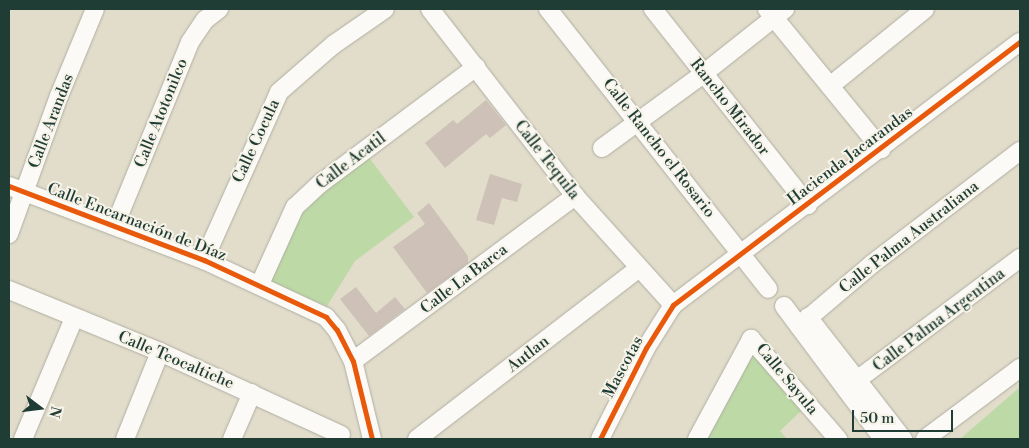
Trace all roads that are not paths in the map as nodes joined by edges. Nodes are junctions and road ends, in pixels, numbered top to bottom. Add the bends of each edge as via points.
1 (95, 9) edge
2 (219, 9) edge
3 (385, 9) edge
4 (430, 9) edge
5 (548, 9) edge
6 (653, 9) edge
7 (925, 9) edge
8 (775, 12) edge
9 (1020, 42) edge
10 (476, 68) junction
11 (703, 74) junction
12 (830, 86) junction
13 (639, 123) junction
14 (602, 148) dead end
15 (881, 149) junction
16 (1020, 151) edge
17 (16, 189) edge
18 (574, 196) junction
19 (808, 205) junction
20 (115, 226) junction
21 (9, 234) edge
22 (740, 252) junction
23 (1020, 258) edge
24 (204, 260) junction
25 (638, 270) junction
26 (260, 284) junction
27 (768, 289) dead end
28 (9, 290) edge
29 (673, 305) junction
30 (784, 306) dead end
31 (74, 318) junction
32 (804, 322) junction
33 (160, 352) junction
34 (353, 361) junction
35 (1020, 368) edge
36 (857, 380) junction
37 (252, 393) junction
38 (340, 437) edge
39 (371, 437) edge
40 (23, 439) edge
41 (125, 439) edge
42 (232, 439) edge
43 (417, 439) edge
44 (600, 439) edge
45 (697, 439) edge
46 (838, 439) edge
47 (882, 439) edge
48 (903, 439) edge
49 (925, 439) edge

1 - 17 street, Calle Arandas
2 - 20 street, Calle Atotonilco via 205,20 190,42
3 - 24 street, Calle Cocula via 332,45 279,92
4 - 10 street, Calle Tequila
5 - 13 street, Calle Rancho el Rosario
6 - 11 street, Rancho Mirador
7 - 12 street
8 - 11 street
8 - 12 street
9 - 15 street, Hacienda Jacarandas
10 - 18 street, Calle Tequila
10 - 26 street, Calle Acatil via 321,182 295,207
11 - 13 street
11 - 19 street, Rancho Mirador
12 - 15 street
13 - 14 street
13 - 22 street, Calle Rancho el Rosario
15 - 19 street, Hacienda Jacarandas
16 - 32 street, Calle Palma Australiana
17 - 20 street, Calle Encarnación de Díaz
17 - 21 street, Calle Arandas
18 - 25 street, Calle Tequila
18 - 34 street, Calle La Barca
19 - 22 street, Hacienda Jacarandas
20 - 24 street, Calle Encarnación de Díaz
22 - 27 street, Calle Rancho el Rosario
22 - 29 street, Mascotas
23 - 36 street, Calle Palma Argentina
24 - 26 street, Calle Encarnación de Díaz
25 - 29 street, Calle Tequila
25 - 43 street, Autlan
26 - 34 street, Calle Encarnación de Díaz via 326,317 337,330
28 - 31 street, Calle Teocaltiche
29 - 44 street, Mascotas via 646,348
30 - 32 street
31 - 33 street, Calle Teocaltiche
31 - 40 street
32 - 36 street
32 - 47 street
33 - 37 street, Calle Teocaltiche
33 - 41 street
34 - 39 street, Calle Encarnación de Díaz
35 - 49 street
36 - 48 street
37 - 38 street, Calle Teocaltiche
37 - 42 street
38 - 39 street
45 - 46 street, Calle Sayula via 751,339

